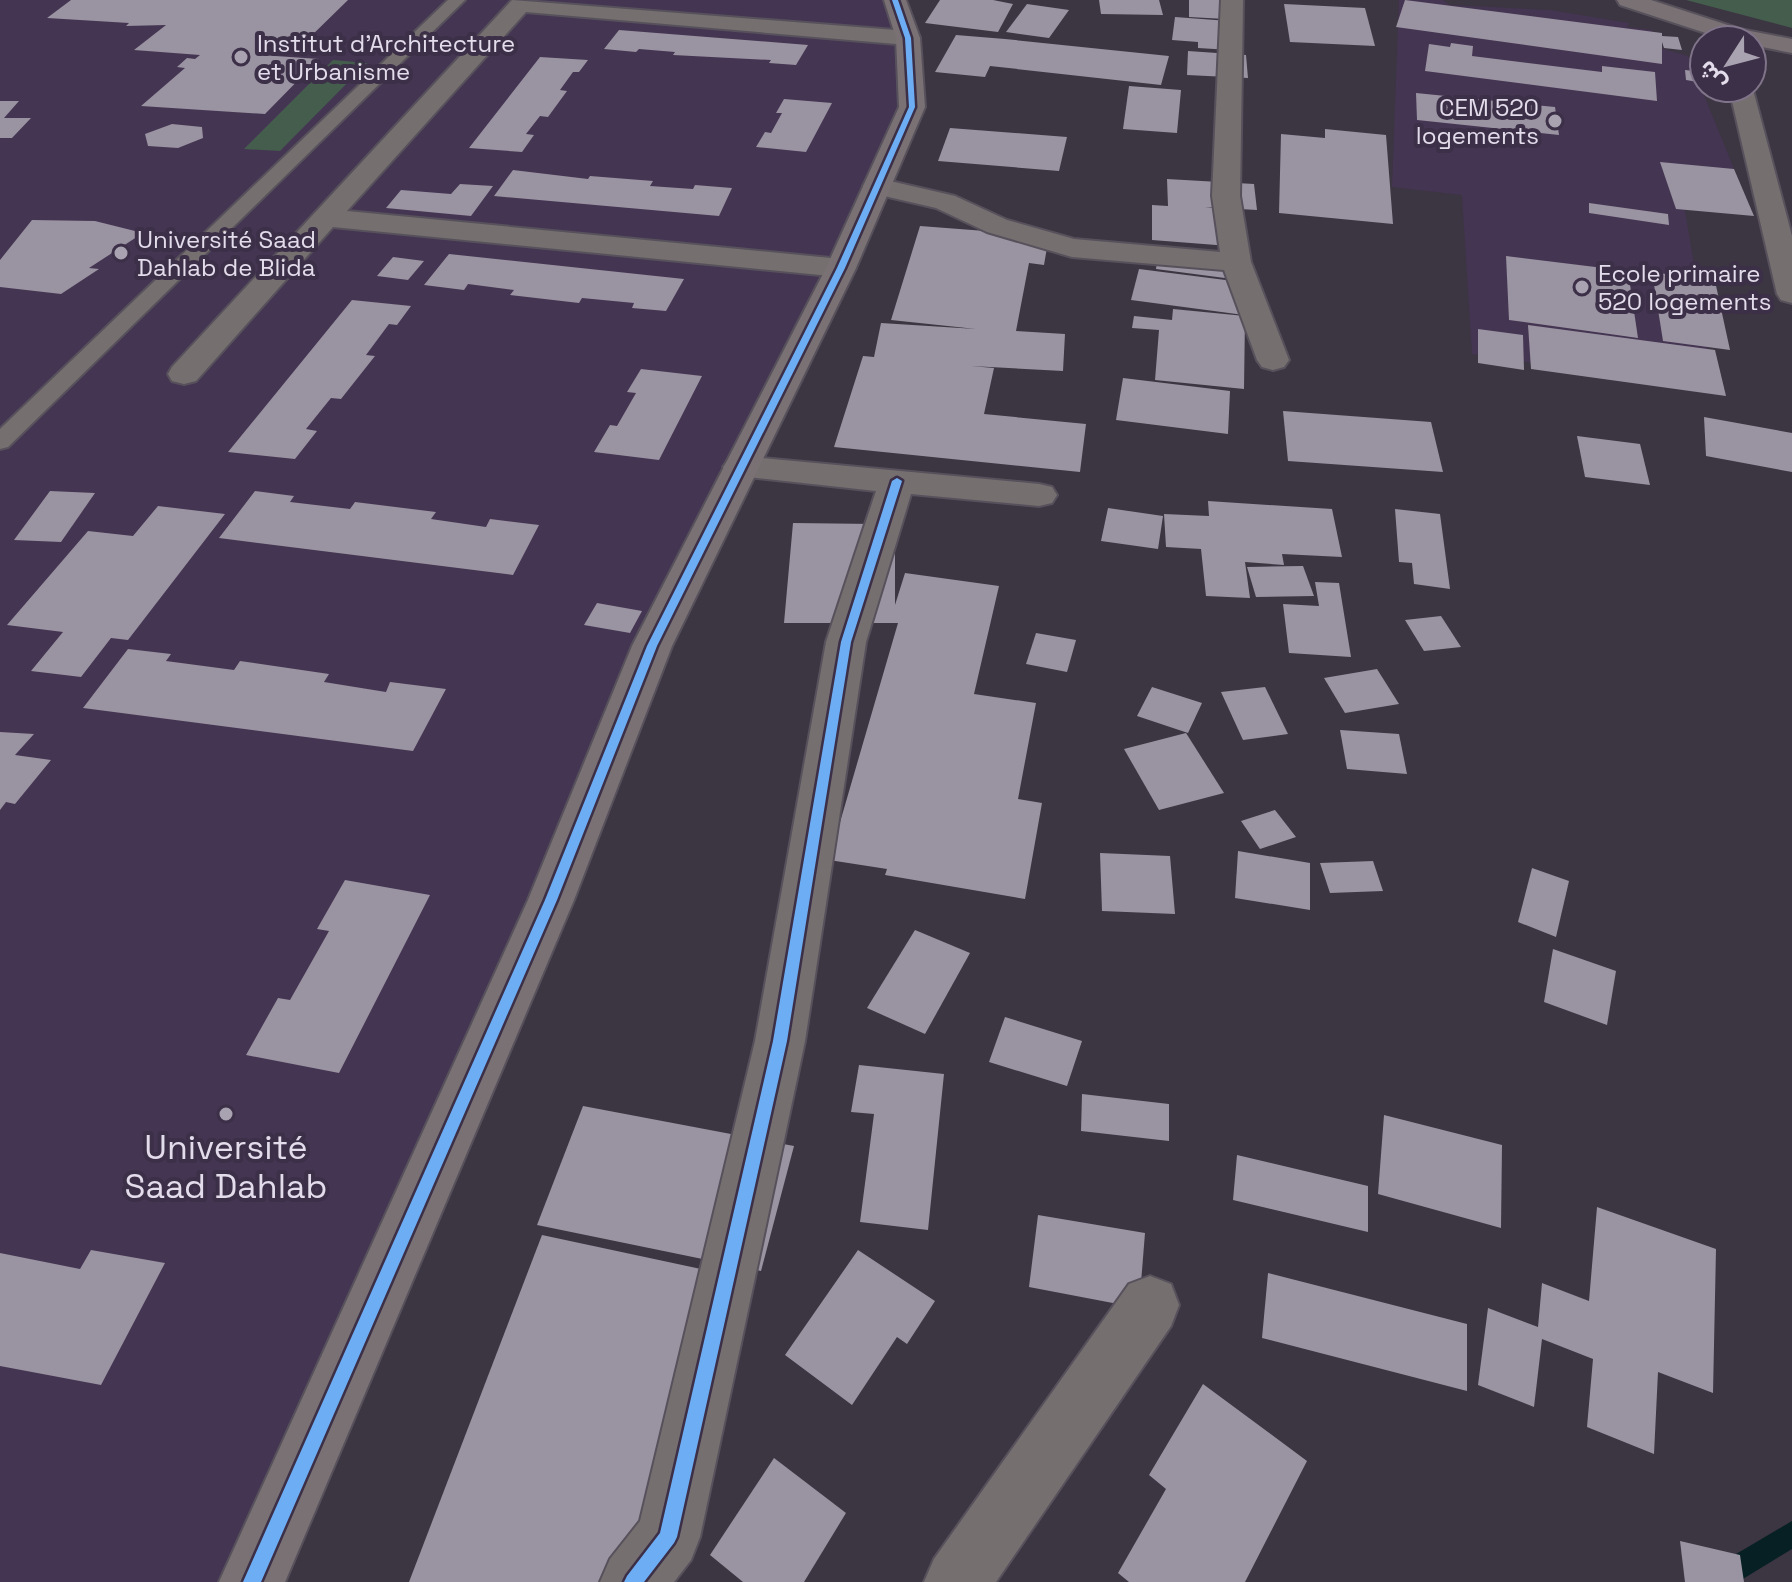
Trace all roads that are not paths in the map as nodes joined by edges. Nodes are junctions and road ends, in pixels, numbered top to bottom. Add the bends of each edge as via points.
1 (457, 0) edge
2 (682, 0) edge
3 (1232, 0) edge
4 (1628, 0) edge
5 (521, 2) edge
6 (626, 7) edge
7 (901, 19) edge
8 (1696, 24) edge
9 (1768, 43) edge
10 (1792, 46) edge
11 (386, 48) dead end
12 (407, 49) junction
13 (1745, 104) edge
14 (877, 186) junction
15 (328, 218) junction
16 (1236, 262) junction
17 (841, 268) junction
18 (1792, 294) edge
19 (1273, 360) dead end
20 (184, 374) dead end
21 (0, 442) edge
22 (741, 467) junction
23 (897, 481) junction
24 (1039, 495) dead end
25 (1150, 1305) dead end
26 (252, 1582) edge
27 (633, 1582) edge
28 (957, 1582) edge

1 - 12 lane
2 - 6 street
3 - 16 street via 1226,196
4 - 8 street
5 - 6 street
5 - 15 street
6 - 7 street
7 - 14 street via 912,107
9 - 10 street
11 - 12 lane
12 - 21 lane
13 - 18 street
14 - 16 street via 945,202 997,226 1072,248
14 - 17 street
15 - 17 street
15 - 20 street
16 - 19 street
17 - 22 street
22 - 23 street
22 - 26 street via 652,646 551,900
23 - 24 street
23 - 27 street via 846,642 780,1041 668,1537
25 - 28 street

